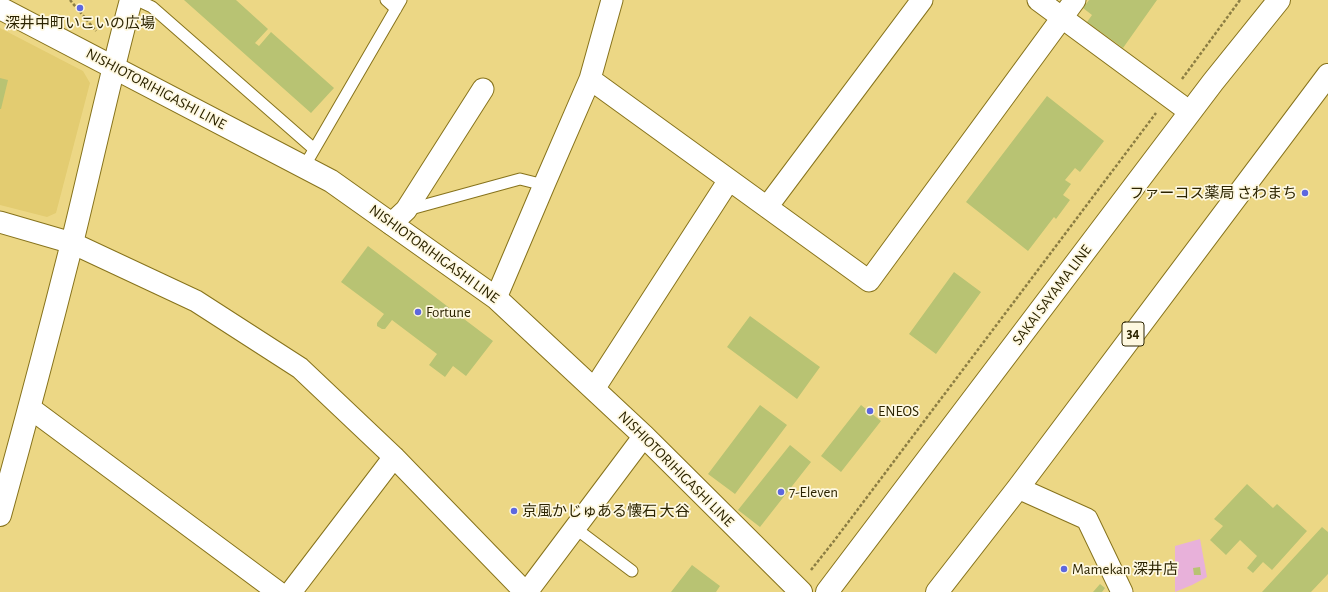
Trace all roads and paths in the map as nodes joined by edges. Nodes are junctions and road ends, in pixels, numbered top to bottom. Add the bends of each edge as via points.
1 (70, 0) edge
2 (131, 0) edge
3 (138, 0) edge
4 (386, 0) edge
5 (612, 0) edge
6 (922, 0) edge
7 (1038, 0) edge
8 (1075, 0) edge
9 (1240, 0) edge
10 (1261, 0) edge
11 (1279, 0) edge
12 (398, 4) edge
13 (0, 8) edge
14 (1061, 18) junction
15 (100, 36) dead end
16 (113, 66) junction
17 (1328, 75) edge
18 (590, 79) junction
19 (1213, 82) junction
20 (483, 89) dead end
21 (1169, 96) junction
22 (1190, 112) junction
23 (309, 158) junction
24 (729, 180) junction
25 (544, 185) junction
26 (768, 207) junction
27 (399, 217) junction
28 (0, 222) edge
29 (72, 243) junction
30 (496, 298) junction
31 (594, 389) junction
32 (30, 408) junction
33 (644, 436) junction
34 (394, 457) junction
35 (1018, 488) junction
36 (0, 515) edge
37 (576, 528) junction
38 (632, 571) dead end
39 (810, 571) dead end
40 (278, 592) edge
41 (291, 592) edge
42 (526, 592) edge
43 (801, 592) edge
44 (828, 592) edge
45 (937, 592) edge
46 (1122, 592) edge

1 - 15 path
2 - 16 main road
3 - 23 lane via 152,7
4 - 12 lane
5 - 18 street
6 - 26 street
7 - 14 street
8 - 14 street
9 - 21 path
10 - 19 main road
11 - 19 main road, SAKAI SAYAMA LINE
12 - 23 lane
13 - 16 main road, NISHIOTORIHIGASHI LINE
14 - 21 street
14 - 26 street via 869,282
16 - 23 main road, NISHIOTORIHIGASHI LINE
16 - 29 main road
17 - 35 main road, 34
18 - 24 street
18 - 25 street
19 - 22 main road, SAKAI SAYAMA LINE
20 - 27 street
21 - 22 street
21 - 39 path
22 - 44 main road, SAKAI SAYAMA LINE
23 - 27 main road, NISHIOTORIHIGASHI LINE via 331,181
24 - 26 street
24 - 31 street
25 - 27 lane via 520,179
25 - 30 street
27 - 30 main road, NISHIOTORIHIGASHI LINE
28 - 29 street
29 - 32 main road
29 - 34 street via 196,301 300,368
30 - 31 main road, NISHIOTORIHIGASHI LINE
31 - 33 main road, NISHIOTORIHIGASHI LINE
32 - 36 main road
32 - 40 street
33 - 37 street
33 - 43 main road, NISHIOTORIHIGASHI LINE
34 - 41 street
34 - 42 street
35 - 45 main road, 34
35 - 46 street via 1088,519
37 - 38 lane
37 - 42 street

